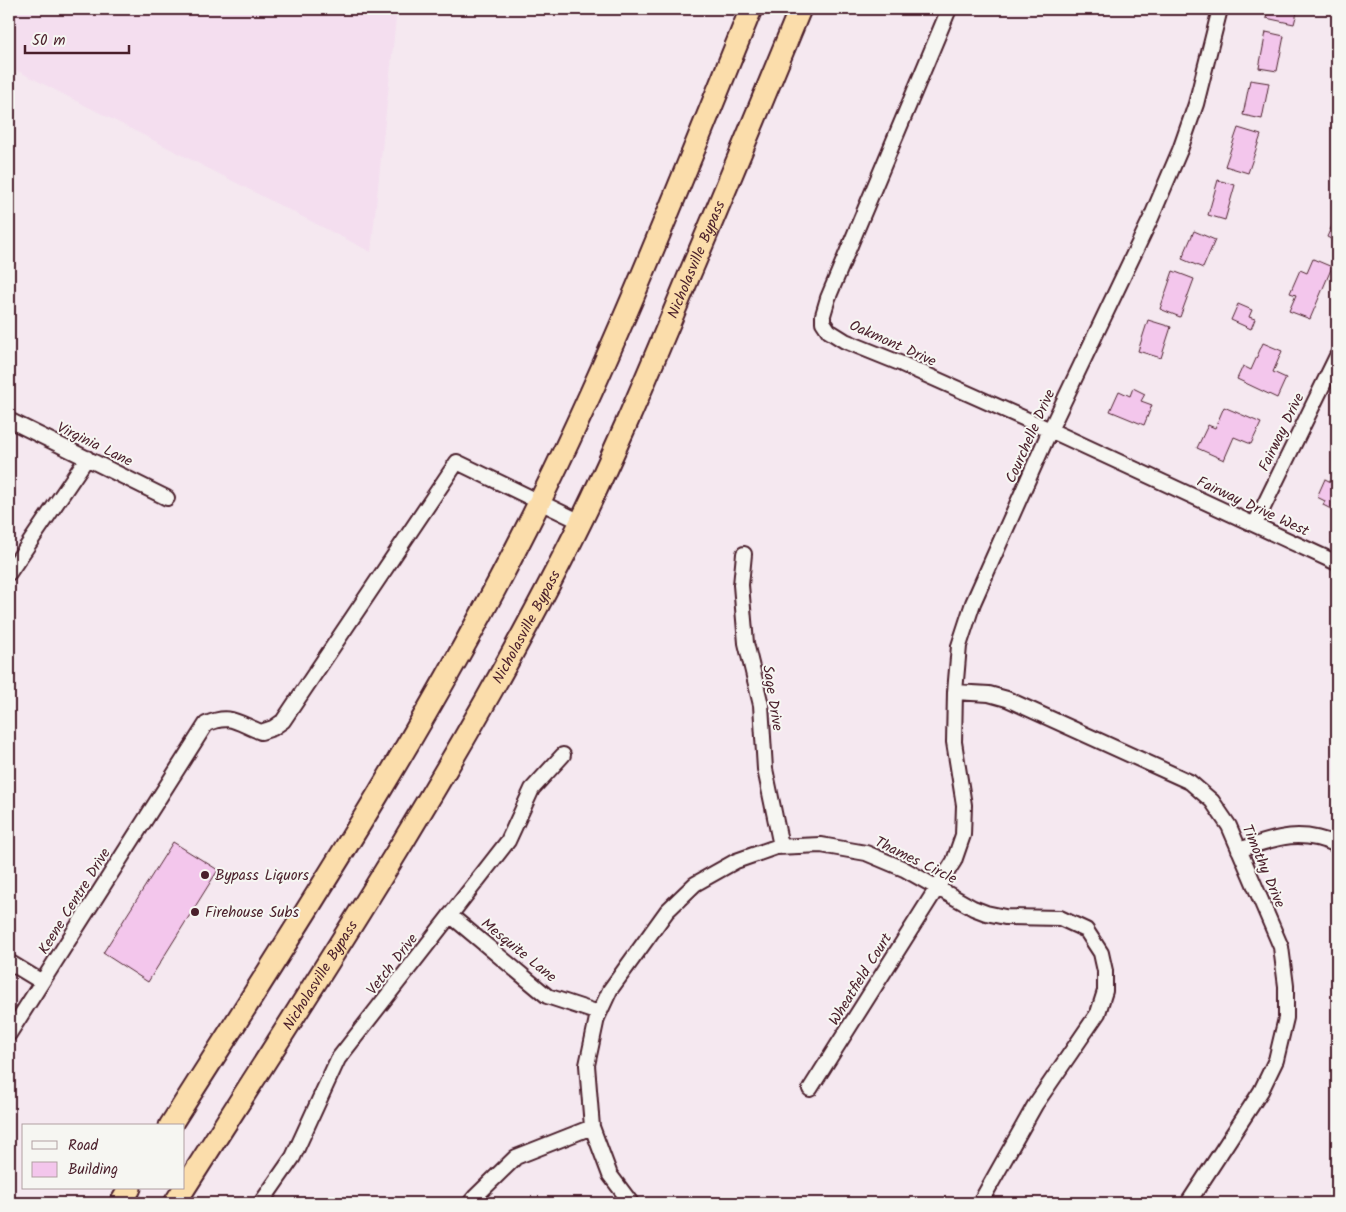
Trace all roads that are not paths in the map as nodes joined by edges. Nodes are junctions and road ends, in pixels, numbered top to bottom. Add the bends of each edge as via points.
1 (751, 9) edge
2 (800, 9) edge
3 (949, 9) edge
4 (1220, 9) edge
5 (1337, 356) edge
6 (9, 420) edge
7 (1050, 430) junction
8 (87, 458) junction
9 (1182, 490) joint
10 (167, 498) dead end
11 (539, 503) junction
12 (580, 522) junction
13 (1255, 524) junction
14 (744, 554) dead end
15 (1337, 563) edge
16 (9, 573) edge
17 (955, 692) junction
18 (563, 754) dead end
19 (1337, 845) edge
20 (781, 846) junction
21 (1239, 850) junction
22 (937, 887) junction
23 (450, 915) junction
24 (9, 962) edge
25 (42, 982) junction
26 (599, 1013) junction
27 (9, 1034) edge
28 (810, 1089) dead end
29 (171, 1124) edge
30 (592, 1127) junction
31 (185, 1187) edge
32 (129, 1190) edge
33 (183, 1190) edge
34 (121, 1203) edge
35 (175, 1203) edge
36 (260, 1203) edge
37 (470, 1203) edge
38 (631, 1203) edge
39 (980, 1203) edge
40 (1188, 1203) edge

1 - 11 highway via 626,312
2 - 12 highway, Nicholasville Bypass via 655,357
3 - 7 street, Oakmont Drive via 828,298 824,322 829,331 845,341
4 - 7 street, Courchelle Drive via 1196,104 1180,150
5 - 13 street, Fairway Drive
6 - 8 street, Virginia Lane
7 - 9 street, Oakmont Drive
7 - 17 street, Courchelle Drive via 973,604 959,646
8 - 10 street, Virginia Lane
8 - 16 street
9 - 13 street, Fairway Drive West
11 - 12 street
11 - 25 street, Keene Centre Drive via 457,462 283,720 261,732 229,718 219,718 206,724
11 - 29 highway via 468,640 397,766
12 - 31 highway, Nicholasville Bypass via 513,653 443,776
13 - 15 street, Fairway Drive West
14 - 20 street, Sage Drive via 741,585 746,643 760,705 766,769
17 - 21 street, Timothy Drive via 989,694 1007,699 1190,782 1212,801 1229,826
17 - 22 street, Courchelle Drive via 954,742 964,805 963,835 954,861
18 - 23 street, Vetch Drive via 532,789 508,841
19 - 21 street via 1302,835 1276,838
20 - 22 street, Thames Circle via 822,845 866,853
20 - 26 street, Thames Circle via 736,862 695,884 667,911 610,990
21 - 40 street, Timothy Drive via 1281,947 1286,1018 1276,1060 1261,1091
22 - 28 street, Wheatfield Court
22 - 39 street, Thames Circle via 986,913 1005,917 1060,918 1086,930 1101,953 1106,971 1105,991 1098,1013 1035,1105
23 - 26 street, Mesquite Lane via 547,996
23 - 36 street, Vetch Drive via 338,1059 293,1158
24 - 25 street
25 - 27 street, Keene Centre Drive
26 - 30 street, Thames Circle via 587,1064
30 - 37 street via 516,1157
30 - 38 street, Thames Circle via 610,1175
32 - 34 highway
33 - 35 highway, Nicholasville Bypass

